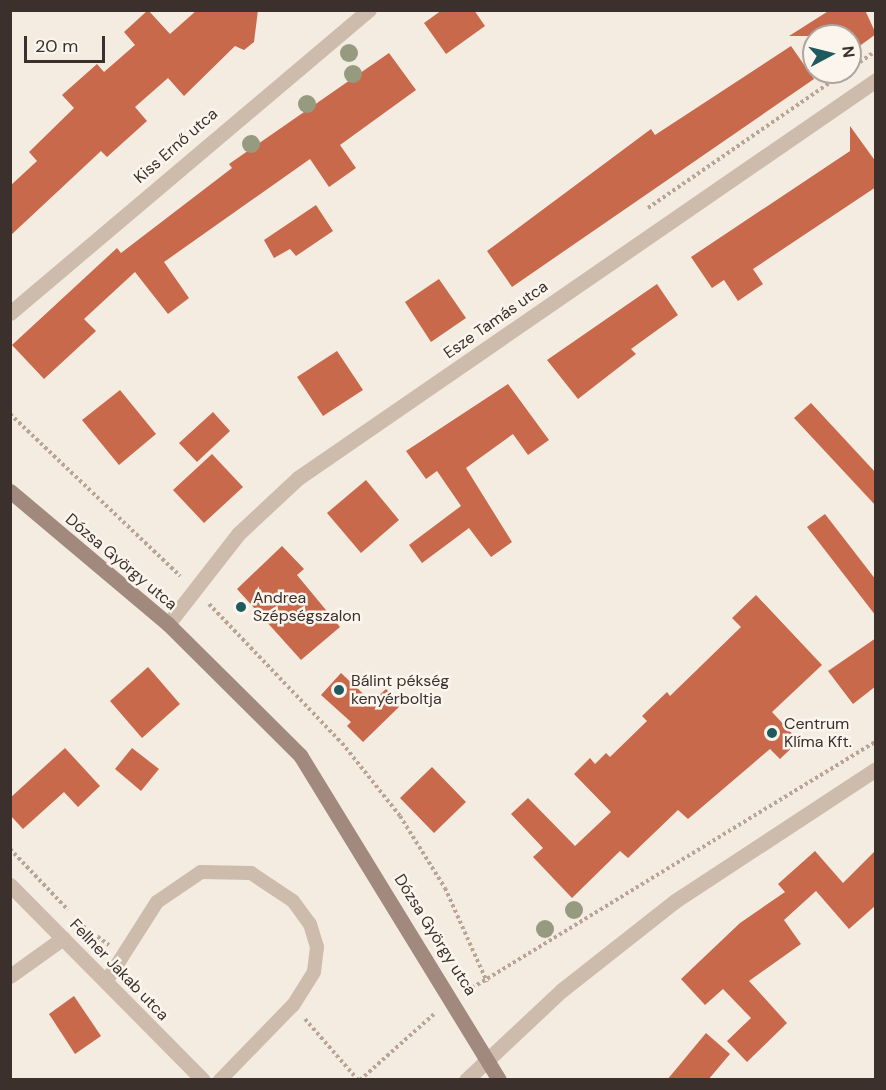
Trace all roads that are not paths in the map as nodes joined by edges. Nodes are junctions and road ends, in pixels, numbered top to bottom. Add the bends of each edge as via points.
1 (369, 10) edge
2 (876, 80) edge
3 (10, 312) edge
4 (10, 491) edge
5 (168, 624) junction
6 (876, 769) edge
7 (10, 885) edge
8 (63, 938) junction
9 (10, 976) edge
10 (106, 982) junction
11 (489, 1058) junction
12 (203, 1080) edge
13 (220, 1080) edge
14 (466, 1080) edge
15 (499, 1080) edge

1 - 3 street, Kiss Ernő utca
2 - 5 street, Esze Tamás utca via 298,478 238,534
4 - 5 main road, Dózsa György utca
5 - 11 main road, Dózsa György utca via 300,755
6 - 11 street via 675,902 562,990
7 - 8 street, Fellner Jakab utca
8 - 9 street
8 - 10 street, Fellner Jakab utca
10 - 12 street, Fellner Jakab utca
10 - 13 lane via 157,902 178,884 201,872 251,873 293,900 310,924 317,947 314,972 293,1005
11 - 14 street
11 - 15 main road, Dózsa György utca

